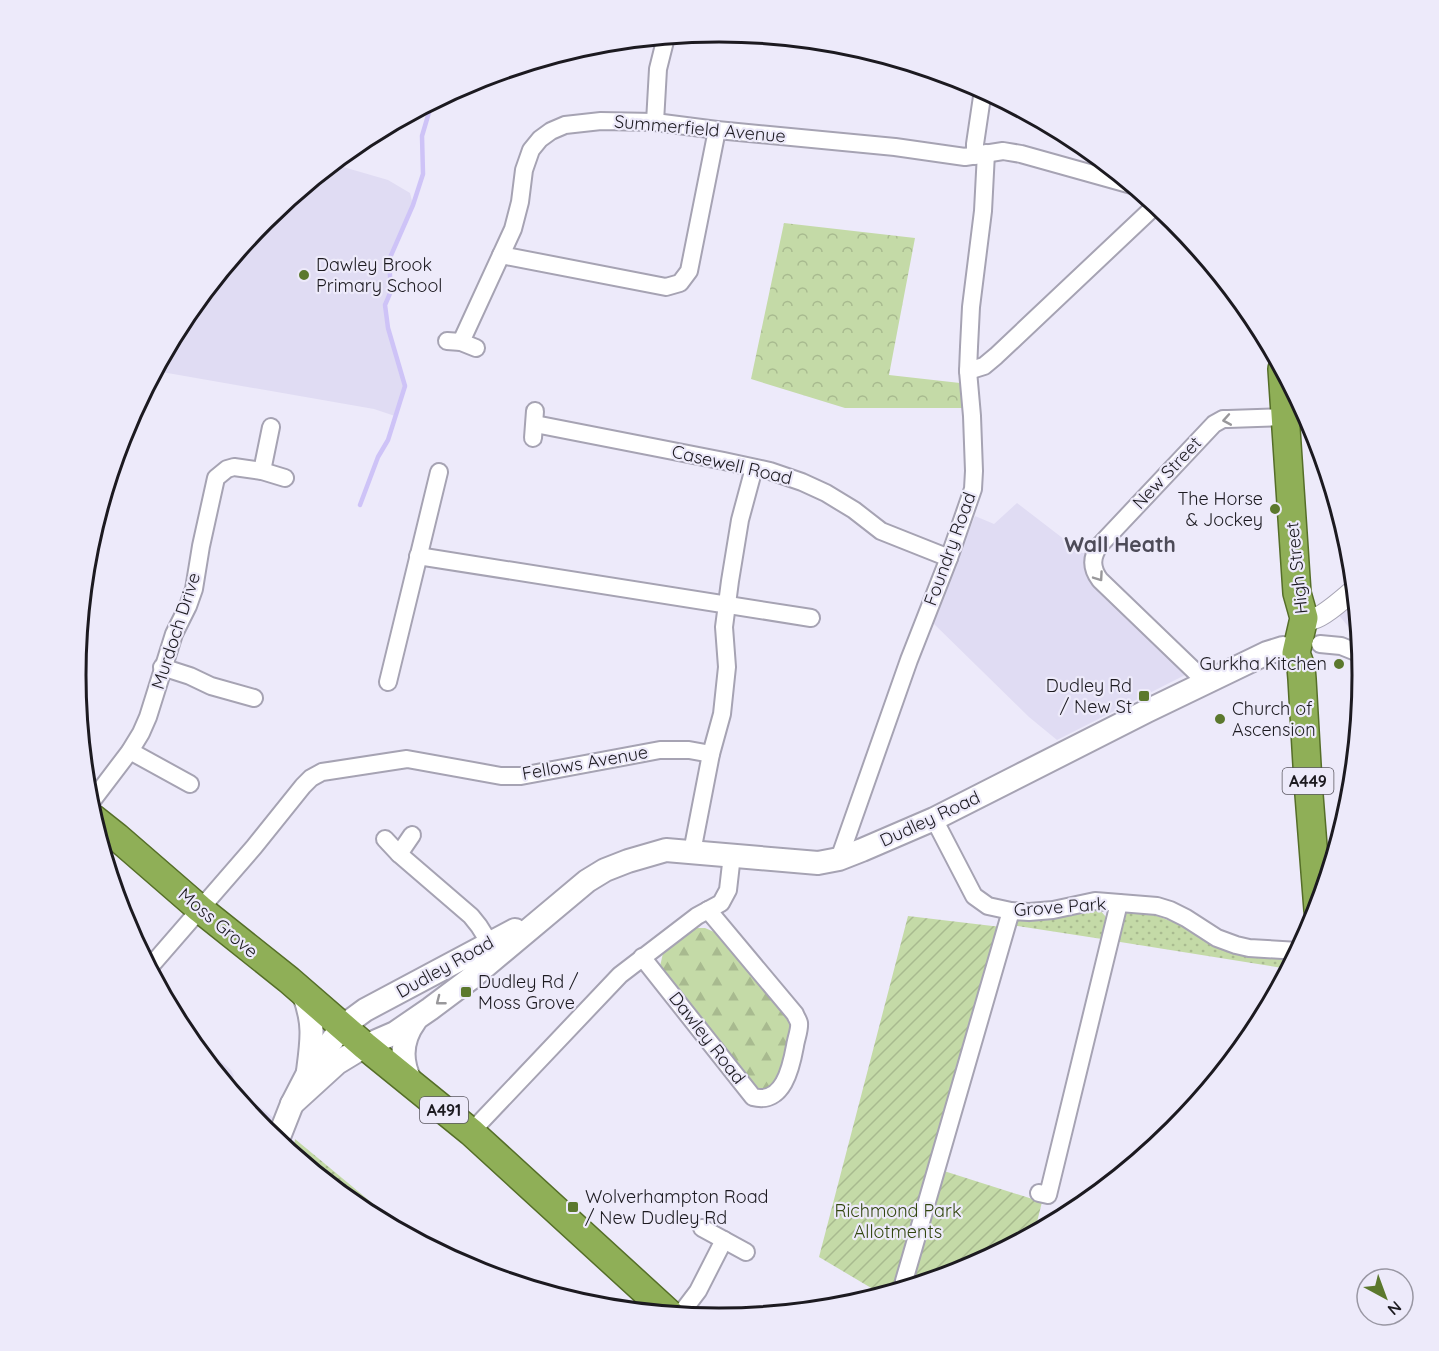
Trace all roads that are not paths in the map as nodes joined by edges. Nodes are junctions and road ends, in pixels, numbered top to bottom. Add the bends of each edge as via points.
1 (664, 44) edge
2 (982, 99) edge
3 (655, 122) junction
4 (717, 130) junction
5 (981, 155) junction
6 (1113, 180) edge
7 (1150, 211) edge
8 (501, 255) junction
9 (461, 344) dead end
10 (968, 371) junction
11 (1283, 386) edge
12 (1285, 417) junction
13 (534, 425) dead end
14 (271, 428) dead end
15 (754, 468) junction
16 (262, 471) junction
17 (439, 472) dead end
18 (285, 478) dead end
19 (418, 556) junction
20 (949, 558) junction
21 (1348, 595) edge
22 (727, 605) junction
23 (1304, 618) junction
24 (811, 619) dead end
25 (1352, 647) edge
26 (1308, 649) junction
27 (162, 667) junction
28 (388, 682) dead end
29 (1206, 682) junction
30 (254, 698) dead end
31 (130, 751) junction
32 (711, 754) junction
33 (190, 784) dead end
34 (97, 794) edge
35 (934, 819) junction
36 (105, 828) edge
37 (412, 835) dead end
38 (385, 839) dead end
39 (692, 852) junction
40 (399, 854) junction
41 (732, 855) junction
42 (839, 859) junction
43 (1316, 887) edge
44 (1119, 903) junction
45 (200, 909) junction
46 (708, 910) junction
47 (551, 911) junction
48 (1011, 911) junction
49 (489, 942) junction
50 (1290, 950) edge
51 (642, 957) junction
52 (154, 962) edge
53 (303, 993) junction
54 (416, 1019) junction
55 (342, 1027) junction
56 (365, 1046) junction
57 (308, 1073) junction
58 (411, 1082) junction
59 (292, 1104) junction
60 (281, 1132) edge
61 (471, 1132) junction
62 (1047, 1195) dead end
63 (702, 1228) dead end
64 (724, 1240) junction
65 (746, 1252) dead end
66 (904, 1281) dead end
67 (662, 1306) edge
68 (685, 1308) edge

1 - 3 street via 658,69
2 - 5 street, Foundry Road via 975,144
3 - 4 street, Summerfield Avenue
3 - 8 street, Summerfield Avenue via 565,124 540,139 524,170 513,229
4 - 5 street, Summerfield Avenue via 965,157
4 - 8 street via 689,271 680,283 666,287
5 - 6 street via 1003,151 1021,154
5 - 10 street, Foundry Road via 983,211
7 - 10 street via 996,356 984,366
8 - 9 street, Summerfield Avenue
10 - 20 street, Foundry Road via 973,489
11 - 12 highway, High Street / A449
12 - 23 highway, High Street / A449 via 1297,593
12 -> 29 street, New Street via 1228,419 1214,424 1094,556 1093,568 1100,580
13 - 15 street, Casewell Road
14 - 16 street
15 - 20 street, Casewell Road via 826,493 881,531
15 - 22 street via 740,520
16 - 18 street, Murdoch Drive
16 - 27 street, Murdoch Drive via 234,467 216,478 194,589
17 - 19 street
19 - 22 street
19 - 28 street
20 - 42 street, Foundry Road
21 - 23 street via 1315,618
22 - 24 street
22 - 32 street via 722,714
23 - 26 highway, High Street / A449
25 - 26 street via 1342,639
26 - 29 main road, Dudley Road via 1279,649
26 - 43 highway, High Street / A449 via 1301,667
27 - 30 street
27 - 31 street, Murdoch Drive via 148,717
29 - 35 main road, Dudley Road
31 - 33 street
31 - 34 street, Murdoch Drive
32 - 39 street
32 - 45 street, Fellows Avenue via 660,750 521,776 406,759 322,772 303,786
35 - 42 main road, Dudley Road
35 - 48 street, Grove Park via 974,897 988,906
36 - 45 highway, Moss Grove / A491
37 - 40 street
38 - 40 street
39 - 41 main road, Dudley Road
39 - 47 main road, Dudley Road via 666,850 605,870
40 - 49 street via 471,916
41 - 42 main road, Dudley Road via 818,863
41 - 46 street via 728,890 721,903
44 - 48 street, Grove Park via 1095,901 1053,910
44 - 50 street, Grove Park via 1170,910 1236,945
44 - 62 street
45 - 52 street, Fellows Avenue
45 - 53 highway, Moss Grove / A491
46 - 51 street
46 - 51 street, Dawley Road via 795,1014 799,1024 791,1067 782,1087 772,1095 753,1097
47 - 49 main road, Dudley Road
47 -> 54 main road, Dudley Road
48 - 66 street
49 - 55 main road, Dudley Road via 365,1010
51 - 61 street via 620,975
53 - 55 highway, Moss Grove / A491
53 - 57 main road via 312,1029
54 - 56 main road, Dudley Road
54 - 58 main road via 403,1050
55 - 56 highway, A491
55 - 57 main road, Dudley Road
56 - 58 highway, A491
56 - 59 main road, Dudley Road via 337,1063
57 - 59 main road
58 - 61 highway, A491
59 - 60 main road
61 - 67 highway, A491
63 - 64 street
64 - 65 street
64 - 68 street

